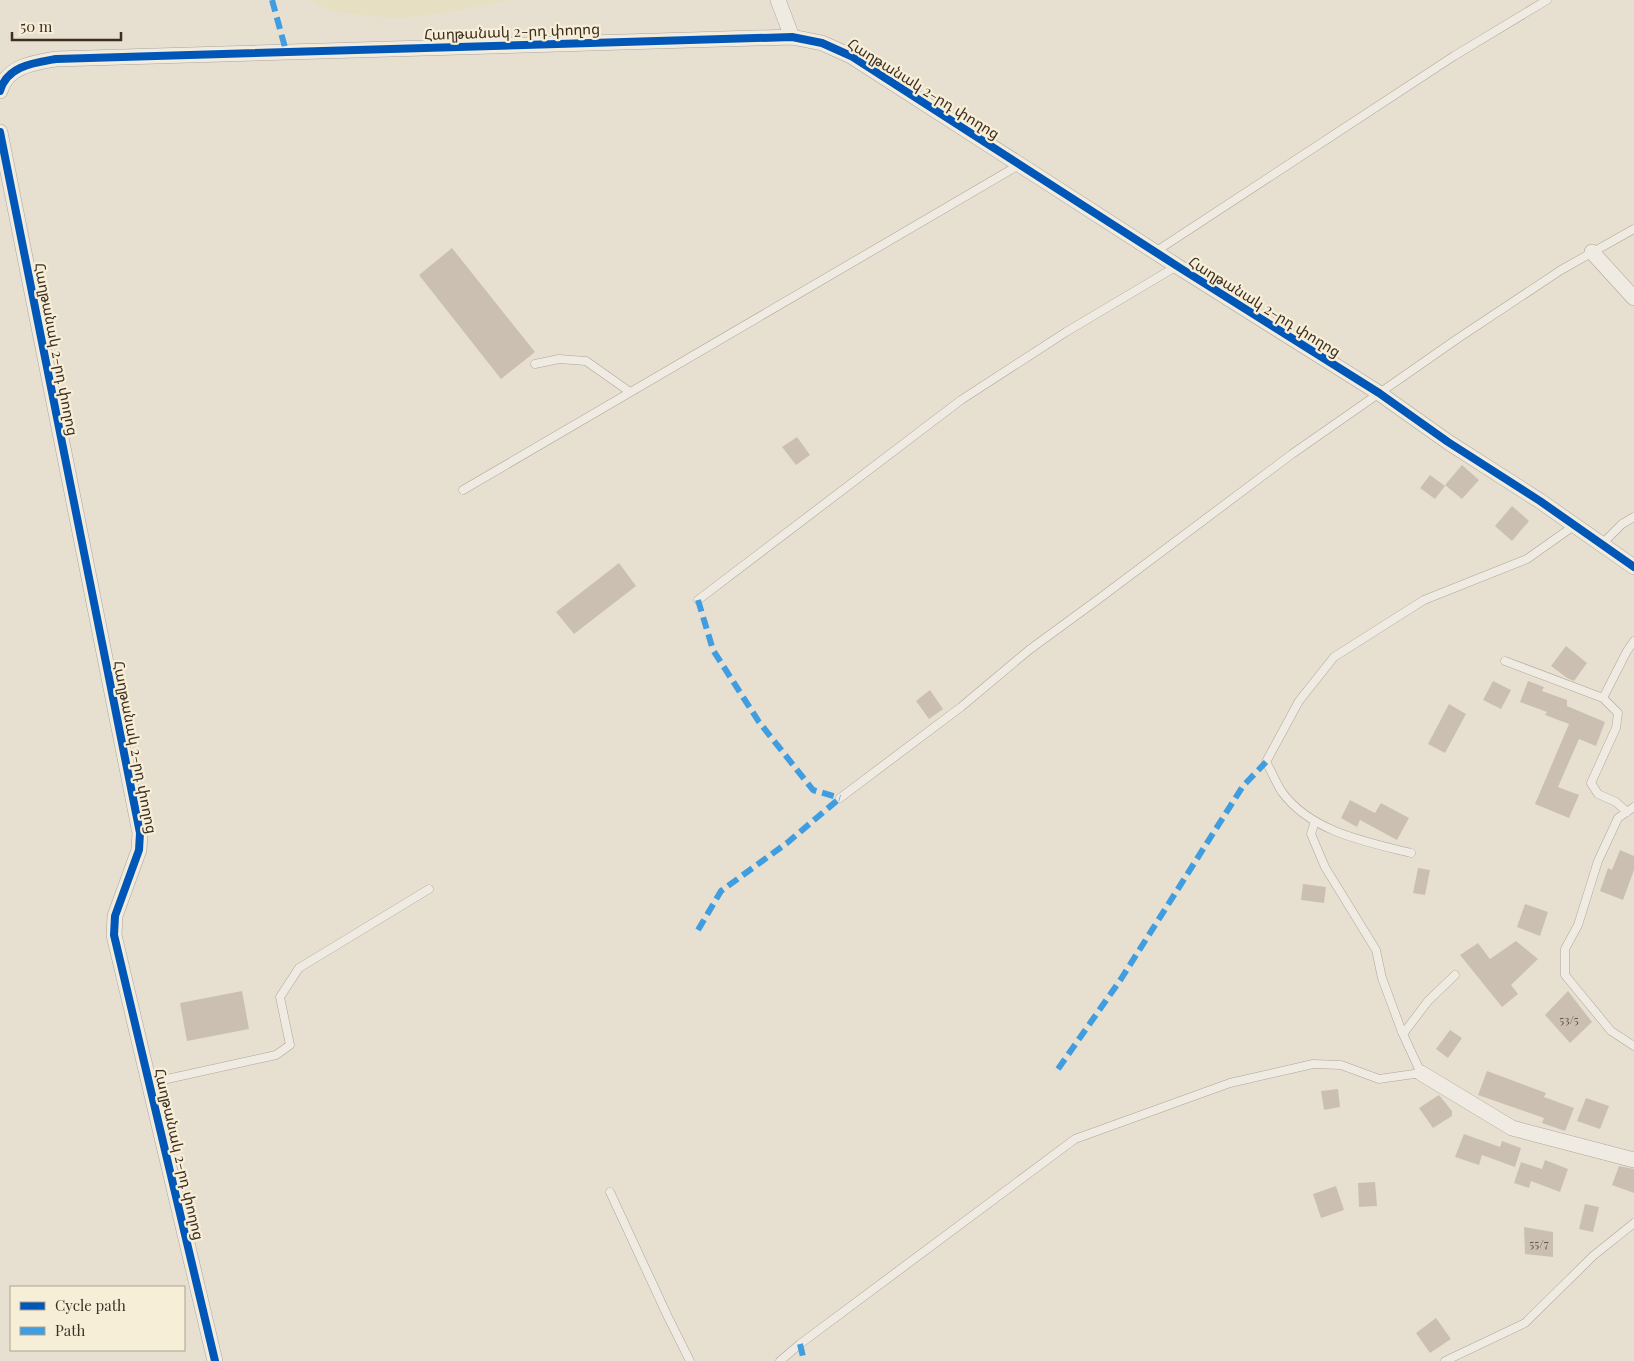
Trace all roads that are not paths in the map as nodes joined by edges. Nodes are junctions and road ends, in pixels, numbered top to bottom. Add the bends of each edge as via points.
1 (778, 0) edge
2 (1547, 0) edge
3 (792, 37) junction
4 (0, 91) edge
5 (0, 132) edge
6 (1019, 165) junction
7 (1634, 229) edge
8 (1155, 252) junction
9 (1592, 252) junction
10 (1177, 266) junction
11 (1634, 298) edge
12 (535, 364) dead end
13 (630, 392) junction
14 (1379, 394) junction
15 (463, 490) dead end
16 (1634, 517) edge
17 (1575, 525) junction
18 (1602, 544) junction
19 (1634, 567) edge
20 (698, 600) dead end
21 (1634, 642) edge
22 (1504, 660) dead end
23 (1603, 698) junction
24 (840, 798) dead end
25 (1631, 809) edge
26 (1316, 821) junction
27 (1411, 853) dead end
28 (429, 889) dead end
29 (1455, 975) dead end
30 (1403, 1034) junction
31 (1634, 1046) edge
32 (1421, 1073) junction
33 (149, 1084) junction
34 (1634, 1160) edge
35 (610, 1192) dead end
36 (1634, 1223) edge
37 (215, 1361) edge
38 (690, 1361) edge
39 (780, 1361) edge
40 (1445, 1361) edge

1 - 3 street
2 - 8 lane via 1454,56
3 - 4 street, Հաղթանակ 2-րդ փողոց via 56,59 14,70
3 - 6 street, Հաղթանակ 2-րդ փողոց via 822,43 851,56
5 - 33 street, Հաղթանակ 2-րդ փողոց via 140,833 139,850 115,916 114,935
6 - 8 street, Հաղթանակ 2-րդ փողոց
6 - 13 lane
7 - 9 lane
8 - 10 street, Հաղթանակ 2-րդ փողոց
9 - 11 street
9 - 14 lane via 1560,270
10 - 14 street, Հաղթանակ 2-րդ փողոց
10 - 20 lane via 961,400
12 - 13 lane via 559,359 586,360
13 - 15 lane
14 - 17 street, Հաղթանակ 2-րդ փողոց
14 - 24 lane via 1292,454 1029,650 961,707
16 - 18 lane
17 - 18 street, Հաղթանակ 2-րդ փողոց
17 - 26 lane via 1527,559 1424,600 1334,656 1299,701 1266,762 1282,792 1300,811
18 - 19 street, Հաղթանակ 2-րդ փողոց
21 - 23 lane via 1626,651
22 - 23 lane
23 - 25 lane via 1618,712 1616,728 1591,783 1598,794
25 - 31 lane via 1618,818 1598,861 1578,925 1565,949 1565,975 1611,1031
26 - 27 lane via 1353,837
26 - 30 lane via 1311,834 1325,866 1376,950 1382,978
28 - 33 lane via 299,968 280,997 290,1045 276,1055
29 - 30 lane via 1428,1001
30 - 32 lane
32 - 34 street via 1512,1128
32 - 39 lane via 1379,1079 1341,1065 1313,1064 1230,1084 1075,1139
33 - 37 street, Հաղթանակ 2-րդ փողոց
35 - 38 lane
36 - 40 lane via 1593,1256 1525,1323

